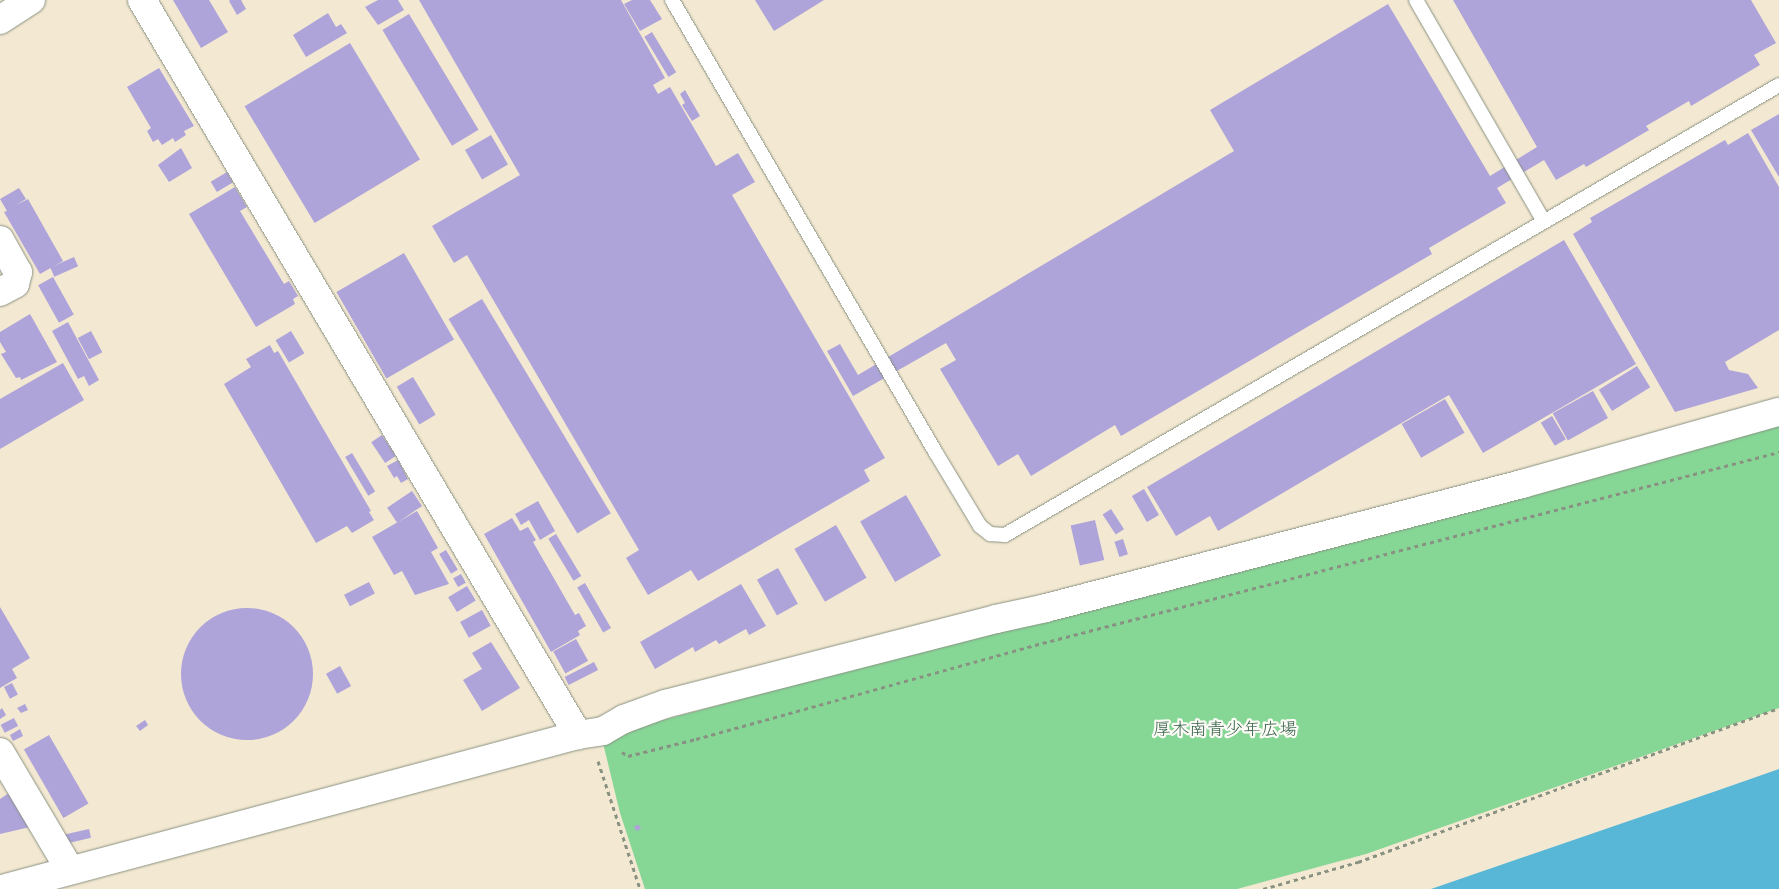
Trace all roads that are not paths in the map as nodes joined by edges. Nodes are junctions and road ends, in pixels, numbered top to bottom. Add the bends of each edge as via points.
1 (31, 0) edge
2 (142, 0) edge
3 (672, 0) edge
4 (1416, 0) edge
5 (0, 20) edge
6 (1779, 85) edge
7 (1543, 220) junction
8 (0, 240) edge
9 (0, 292) edge
10 (1779, 412) edge
11 (591, 734) junction
12 (0, 752) edge
13 (70, 870) junction
14 (2, 889) edge

1 - 5 street
2 - 11 street
3 - 7 lane via 941,461 980,526 990,534 1005,535
4 - 7 lane
6 - 7 lane
8 - 9 street via 18,272 15,284
10 - 11 street via 1485,494 665,704
11 - 13 street
12 - 13 street
13 - 14 street

